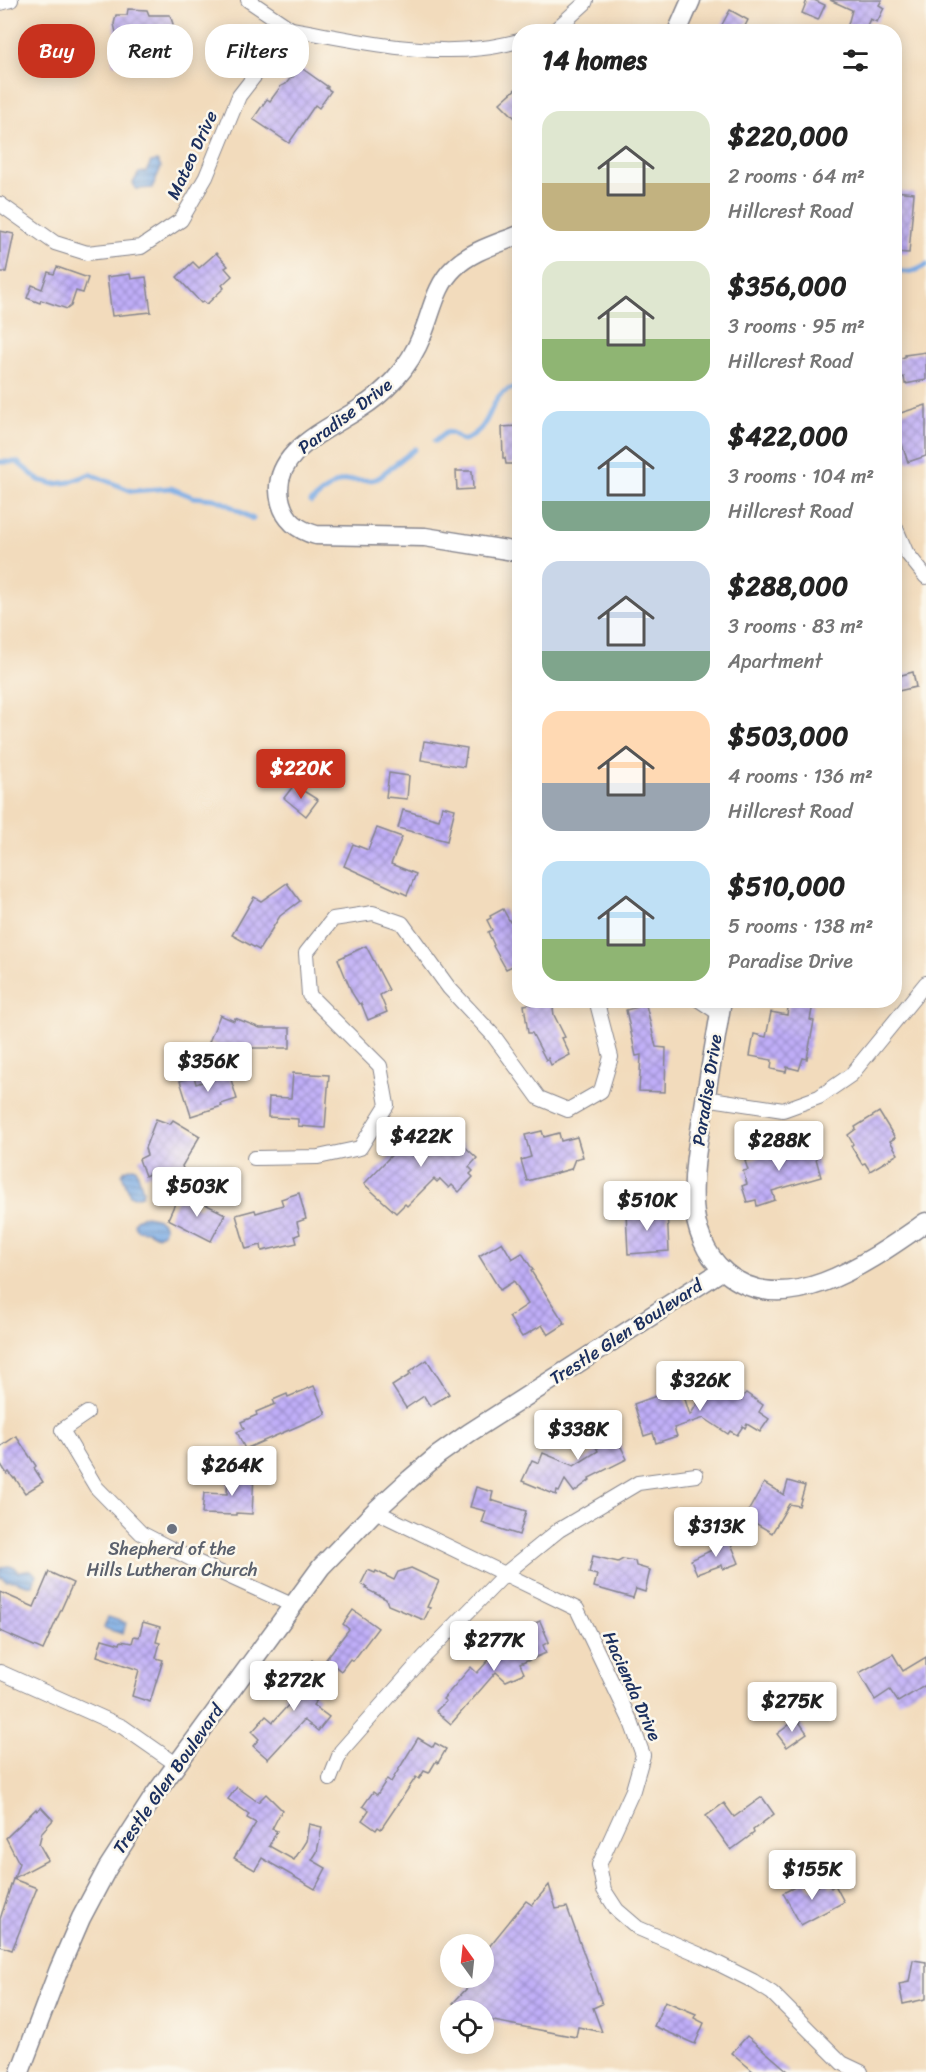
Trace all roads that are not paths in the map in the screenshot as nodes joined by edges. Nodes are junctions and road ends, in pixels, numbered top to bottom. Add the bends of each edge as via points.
1 (11, 0) edge
2 (248, 0) edge
3 (586, 0) edge
4 (691, 0) edge
5 (0, 3) edge
6 (285, 24) edge
7 (562, 24) edge
8 (680, 24) edge
9 (309, 31) edge
10 (512, 42) edge
11 (253, 78) edge
12 (0, 204) edge
13 (512, 238) edge
14 (902, 543) edge
15 (512, 551) edge
16 (926, 578) edge
17 (926, 983) edge
18 (598, 1008) edge
19 (721, 1008) edge
20 (705, 1098) junction
21 (254, 1158) dead end
22 (926, 1222) edge
23 (723, 1270) junction
24 (87, 1413) dead end
25 (696, 1475) dead end
26 (375, 1511) junction
27 (506, 1573) junction
28 (292, 1605) junction
29 (0, 1672) edge
30 (176, 1764) junction
31 (330, 1779) dead end
32 (20, 2072) edge
33 (861, 2072) edge

1 - 5 street
2 - 6 street
3 - 7 street
4 - 8 street
9 - 10 street via 430,50
11 - 12 street, Mateo Drive via 239,96 206,177 181,220 141,247 87,253 55,243
13 - 15 street, Paradise Drive via 475,253 453,268 442,283 420,341 403,370 370,401 293,454 279,485 280,501 287,516 300,529 316,535 425,537
14 - 16 street
17 - 20 street via 851,1075 819,1097 783,1110
18 - 21 street via 611,1056 601,1091 568,1110 539,1098 402,923 373,913 333,919 306,953 309,995 380,1066 387,1105 360,1148 318,1157
19 - 20 street, Paradise Drive
20 - 23 street, Paradise Drive via 694,1174 694,1210 704,1243
22 - 23 street, Paradise Drive via 858,1267 813,1285 764,1289 743,1283
23 - 26 street, Trestle Glen Boulevard via 469,1433
24 - 28 street via 62,1430 96,1486 141,1533
25 - 27 street via 638,1483 559,1530
26 - 27 street, Hacienda Drive
26 - 28 street, Trestle Glen Boulevard via 328,1559
27 - 31 street via 424,1657 341,1751
27 - 33 street, Hacienda Drive via 577,1609 631,1722 642,1755 633,1790 599,1865 604,1890 617,1910 638,1928 703,1956 772,1993 842,2063
28 - 30 street, Trestle Glen Boulevard
29 - 30 street via 123,1727
30 - 32 street, Trestle Glen Boulevard via 94,1893 59,1968

